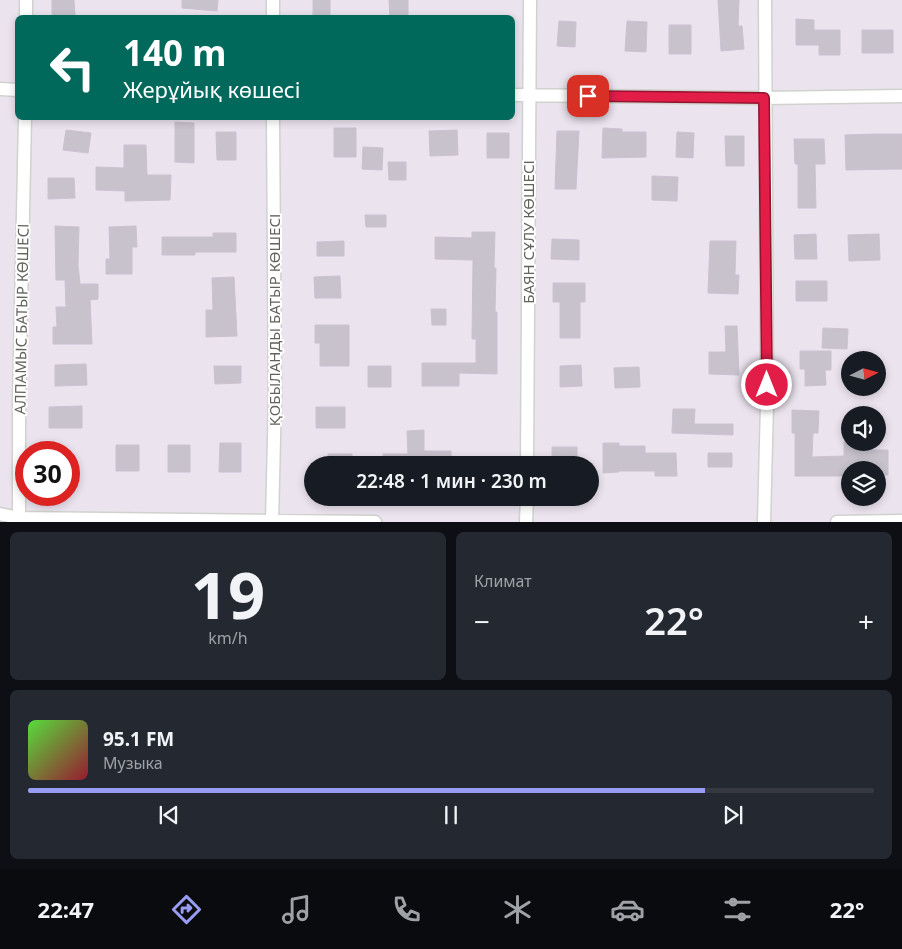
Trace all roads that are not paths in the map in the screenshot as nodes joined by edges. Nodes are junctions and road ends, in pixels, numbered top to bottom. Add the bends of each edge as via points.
1 (26, 0) edge
2 (273, 0) edge
3 (530, 0) edge
4 (764, 0) edge
5 (26, 15) edge
6 (273, 15) edge
7 (0, 89) edge
8 (15, 90) edge
9 (515, 95) edge
10 (529, 95) junction
11 (902, 96) edge
12 (764, 98) junction
13 (26, 120) edge
14 (273, 120) edge
15 (527, 456) edge
16 (527, 506) edge
17 (0, 514) edge
18 (19, 520) edge
19 (272, 520) edge
20 (902, 521) edge
21 (375, 522) edge
22 (526, 522) edge
23 (764, 522) edge
24 (837, 522) edge

1 - 5 street
2 - 6 street
3 - 10 street, БАЯН СҰЛУ КӨШЕСІ
4 - 12 street
7 - 8 street
9 - 10 street
10 - 12 street
10 - 15 street, БАЯН СҰЛУ КӨШЕСІ
11 - 12 street
12 - 23 street via 767,404
13 - 18 street, АЛПАМЫС БАТЫР КӨШЕСІ
14 - 19 street, ҚОБЫЛАНДЫ БАТЫР КӨШЕСІ
16 - 22 street
17 - 18 street
18 - 19 street
19 - 21 street
20 - 24 street

